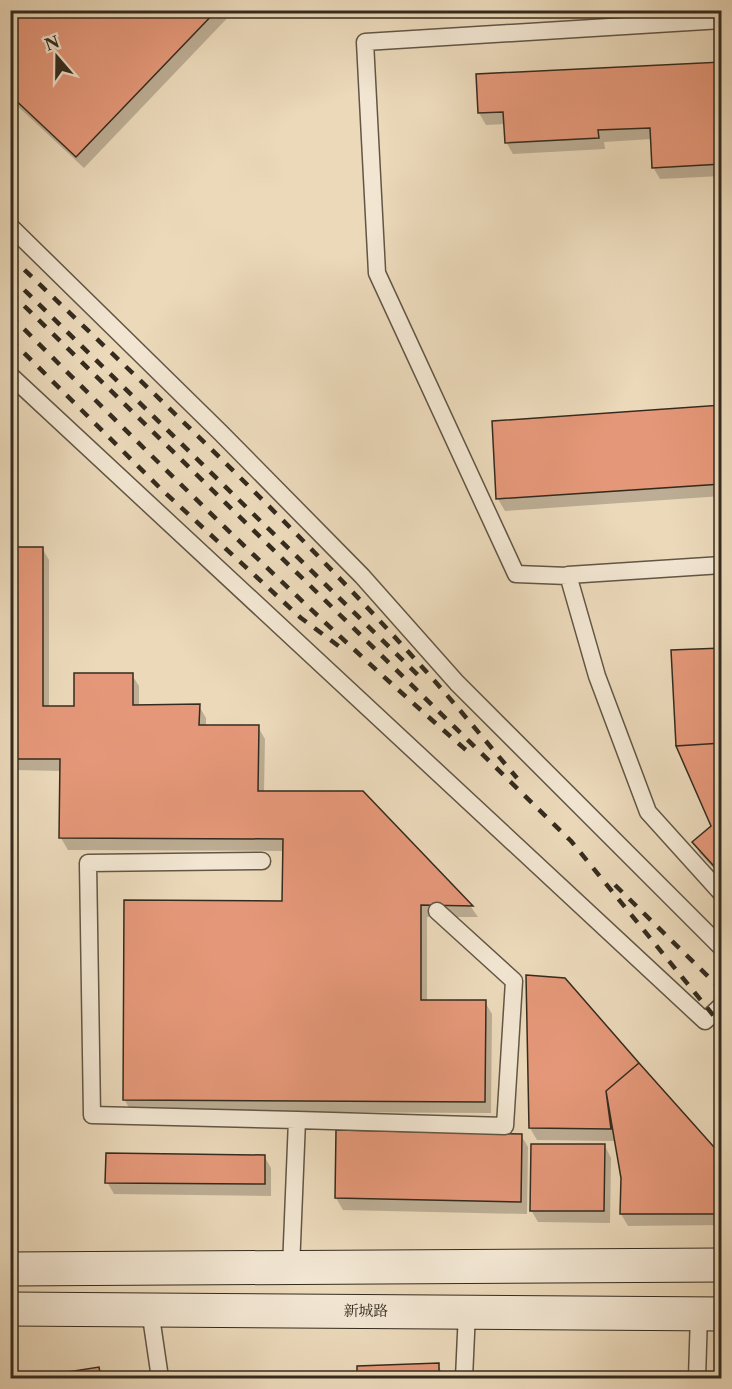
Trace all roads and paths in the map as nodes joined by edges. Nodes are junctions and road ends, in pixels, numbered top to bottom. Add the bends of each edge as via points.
1 (722, 20) edge
2 (10, 226) edge
3 (10, 375) edge
4 (722, 565) edge
5 (568, 576) junction
6 (262, 861) dead end
7 (722, 894) edge
8 (437, 911) dead end
9 (722, 948) edge
10 (722, 1005) edge
11 (297, 1120) junction
12 (722, 1265) edge
13 (291, 1268) junction
14 (10, 1269) edge
15 (10, 1309) edge
16 (150, 1310) junction
17 (467, 1312) junction
18 (710, 1314) edge
19 (159, 1378) edge
20 (464, 1378) edge
21 (697, 1378) edge

1 - 5 lane via 365,42 377,273 516,574
2 - 9 lane via 362,576 457,683
3 - 10 lane via 705,1021
4 - 5 lane
5 - 7 lane via 597,676 648,812
6 - 11 lane via 88,863 92,1115
8 - 11 lane via 514,981 505,1126
11 - 13 lane
12 - 13 main road
13 - 14 main road
15 - 16 main road, 新城路
16 - 17 main road, 新城路
16 - 19 lane
17 - 18 main road, 新城路
17 - 20 lane
18 - 21 lane

